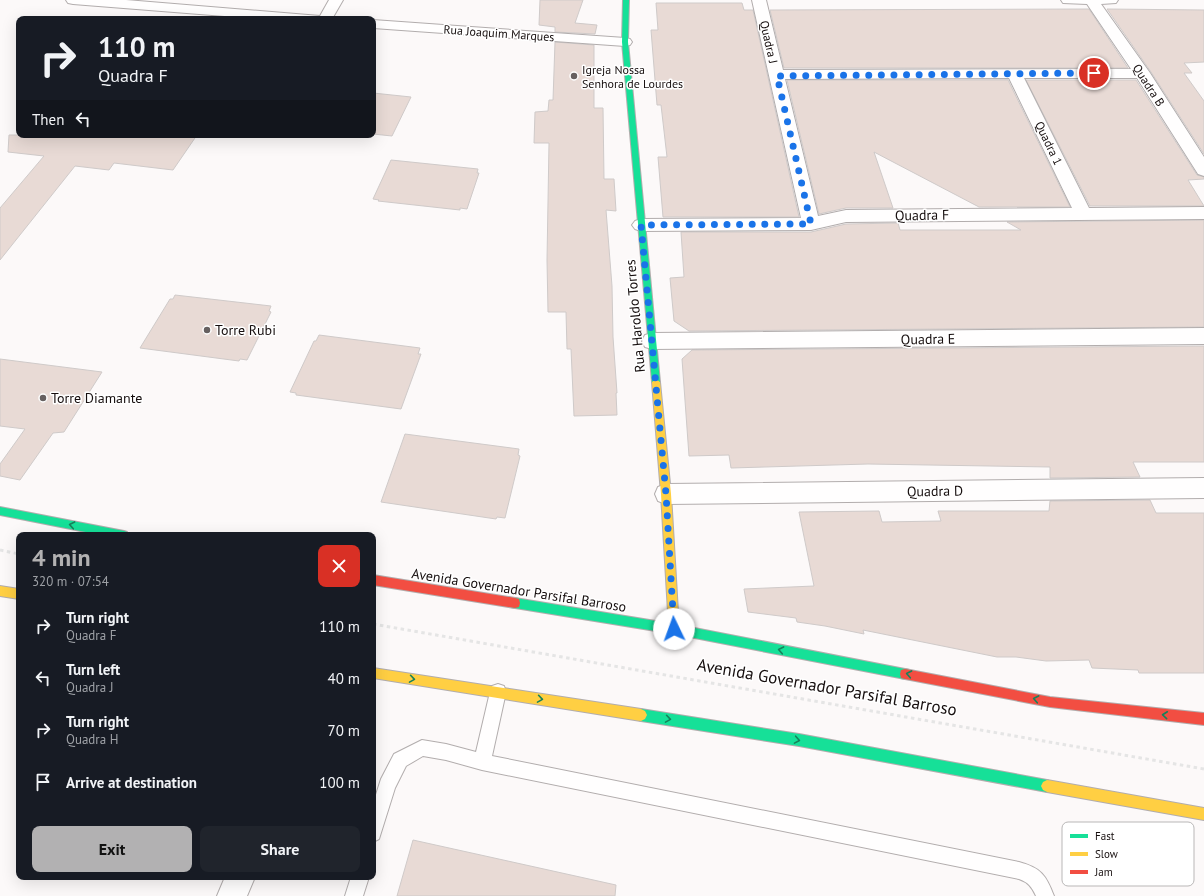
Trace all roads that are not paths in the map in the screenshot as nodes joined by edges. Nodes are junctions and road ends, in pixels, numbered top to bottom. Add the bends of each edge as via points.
1 (74, 0) edge
2 (336, 0) edge
3 (626, 0) edge
4 (759, 0) edge
5 (1068, 0) edge
6 (1091, 0) edge
7 (1111, 0) edge
8 (278, 16) edge
9 (327, 16) edge
10 (376, 24) edge
11 (625, 42) junction
12 (1142, 73) junction
13 (1014, 74) junction
14 (777, 76) junction
15 (1204, 170) edge
16 (1083, 213) junction
17 (1204, 213) edge
18 (811, 224) junction
19 (641, 225) junction
20 (1204, 336) edge
21 (652, 341) junction
22 (1204, 488) edge
23 (666, 494) junction
24 (0, 511) edge
25 (108, 532) edge
26 (376, 580) edge
27 (0, 591) edge
28 (16, 594) edge
29 (674, 629) junction
30 (376, 673) edge
31 (498, 692) junction
32 (1204, 719) edge
33 (482, 762) junction
34 (1204, 814) edge
35 (376, 823) edge
36 (239, 880) edge
37 (359, 880) edge
38 (232, 896) edge
39 (354, 896) edge
40 (1045, 896) edge

1 - 8 street
2 - 9 street
3 - 11 main road, Rua Haroldo Torres
4 - 14 street, Quadra J
5 - 6 street
6 - 7 street
6 - 12 street, Quadra B
10 - 11 street, Rua Joaquim Marques
11 - 19 main road, Rua Haroldo Torres
12 - 13 street
12 - 15 street, Quadra B
13 - 14 street
13 - 16 street, Quadra 1
14 - 18 street, Quadra J
16 - 17 street, Quadra F
16 - 18 street, Quadra F via 846,216
18 - 19 street, Quadra F
19 - 21 main road, Rua Haroldo Torres
20 - 21 street, Quadra E
21 - 23 main road, Rua Haroldo Torres
22 - 23 street, Quadra D
23 - 29 main road, Rua Haroldo Torres
25 -> 24 main road
26 - 29 main road, Avenida Governador Parsifal Barroso
27 - 28 main road
32 -> 29 main road, Avenida Governador Parsifal Barroso via 1050,702
30 -> 31 main road
31 - 33 lane
31 -> 34 main road via 799,740
33 - 35 lane via 422,748 400,760 387,785
33 - 40 lane via 1020,870 1041,883
36 - 38 street
37 - 39 lane

